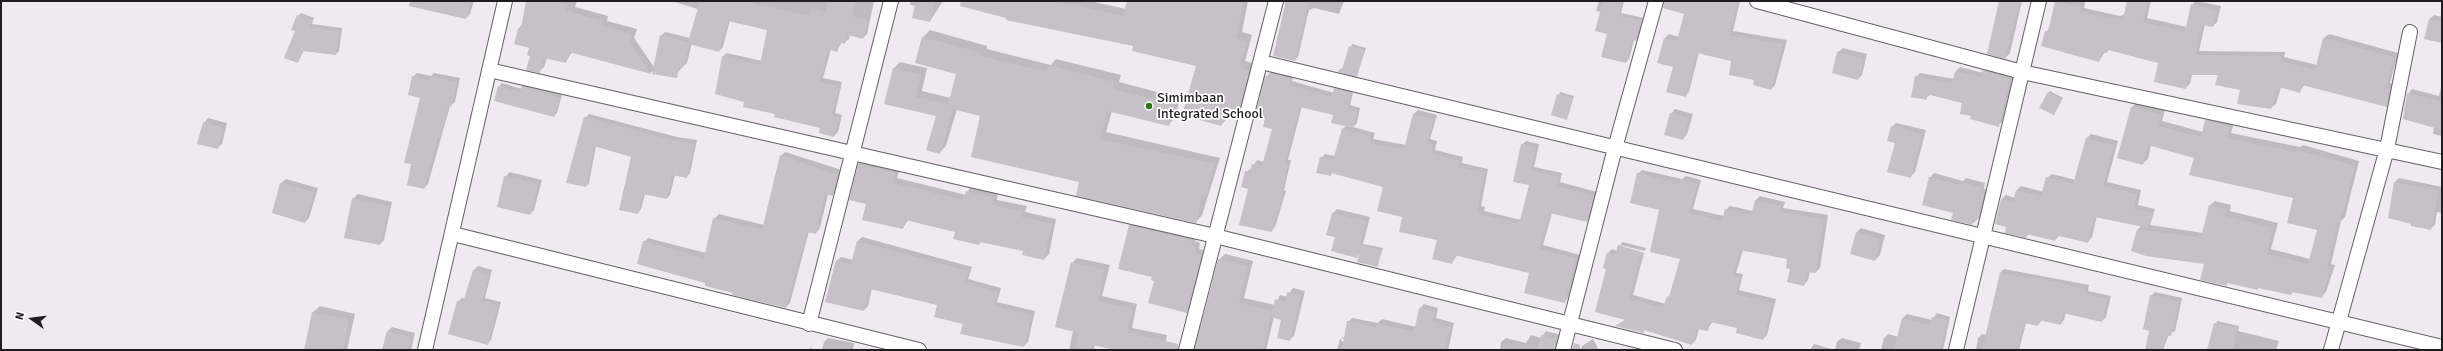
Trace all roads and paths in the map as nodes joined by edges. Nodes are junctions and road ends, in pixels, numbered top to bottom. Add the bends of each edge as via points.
1 (505, 1) edge
2 (891, 1) edge
3 (1276, 1) edge
4 (1656, 1) edge
5 (1757, 1) edge
6 (2039, 1) edge
7 (2410, 32) dead end
8 (1261, 62) junction
9 (489, 70) junction
10 (2022, 72) junction
11 (1615, 148) junction
12 (2387, 149) junction
13 (852, 154) junction
14 (2442, 162) edge
15 (453, 234) junction
16 (1215, 236) junction
17 (1984, 236) junction
18 (2338, 322) junction
19 (809, 324) junction
20 (1570, 324) junction
21 (2442, 346) edge
22 (425, 350) edge
23 (919, 350) edge
24 (1186, 350) edge
25 (1563, 350) edge
26 (1675, 350) edge
27 (1956, 350) edge
28 (2331, 350) edge

1 - 9 street
2 - 13 street
3 - 8 street
4 - 11 street
5 - 10 street
6 - 10 street
7 - 12 street
8 - 11 street
8 - 16 street
9 - 13 street
9 - 15 street
10 - 12 street
10 - 17 street
11 - 17 street
11 - 20 street
12 - 14 street
12 - 18 street
13 - 16 street
13 - 19 street
15 - 19 street
15 - 22 street
16 - 20 street
16 - 24 street
17 - 18 street
17 - 27 street
18 - 21 street
18 - 28 street
19 - 23 street
20 - 25 street
20 - 26 street

